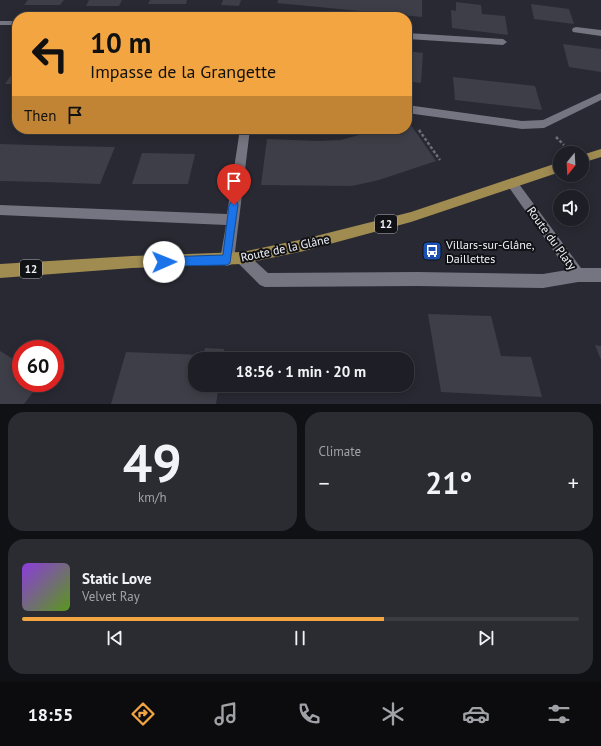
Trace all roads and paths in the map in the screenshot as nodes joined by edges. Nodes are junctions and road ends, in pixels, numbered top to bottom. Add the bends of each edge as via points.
1 (0, 23) edge
2 (12, 23) edge
3 (576, 30) dead end
4 (601, 33) edge
5 (412, 36) edge
6 (503, 42) dead end
7 (601, 96) edge
8 (412, 110) edge
9 (244, 134) edge
10 (428, 142) dead end
11 (601, 153) edge
12 (589, 157) edge
13 (440, 160) dead end
14 (553, 169) edge
15 (512, 183) junction
16 (0, 210) edge
17 (232, 220) junction
18 (242, 258) junction
19 (227, 260) junction
20 (0, 271) edge
21 (578, 275) junction
22 (601, 275) edge

1 - 2 street
3 - 4 street
5 - 6 street
7 - 8 street via 544,124 522,125
9 - 17 street
10 - 13 path
11 - 12 main road
14 - 15 main road, Route de la Glâne / 12
15 - 18 main road, Route de la Glâne / 12 via 410,217 304,246
15 - 21 street, Route du Platy
16 - 17 street
17 - 19 street
18 - 19 main road, Route de la Glâne / 12
18 - 21 street via 265,280 543,281
19 - 20 main road, Route de la Glâne / 12 via 132,262
21 - 22 street, Route du Platy

